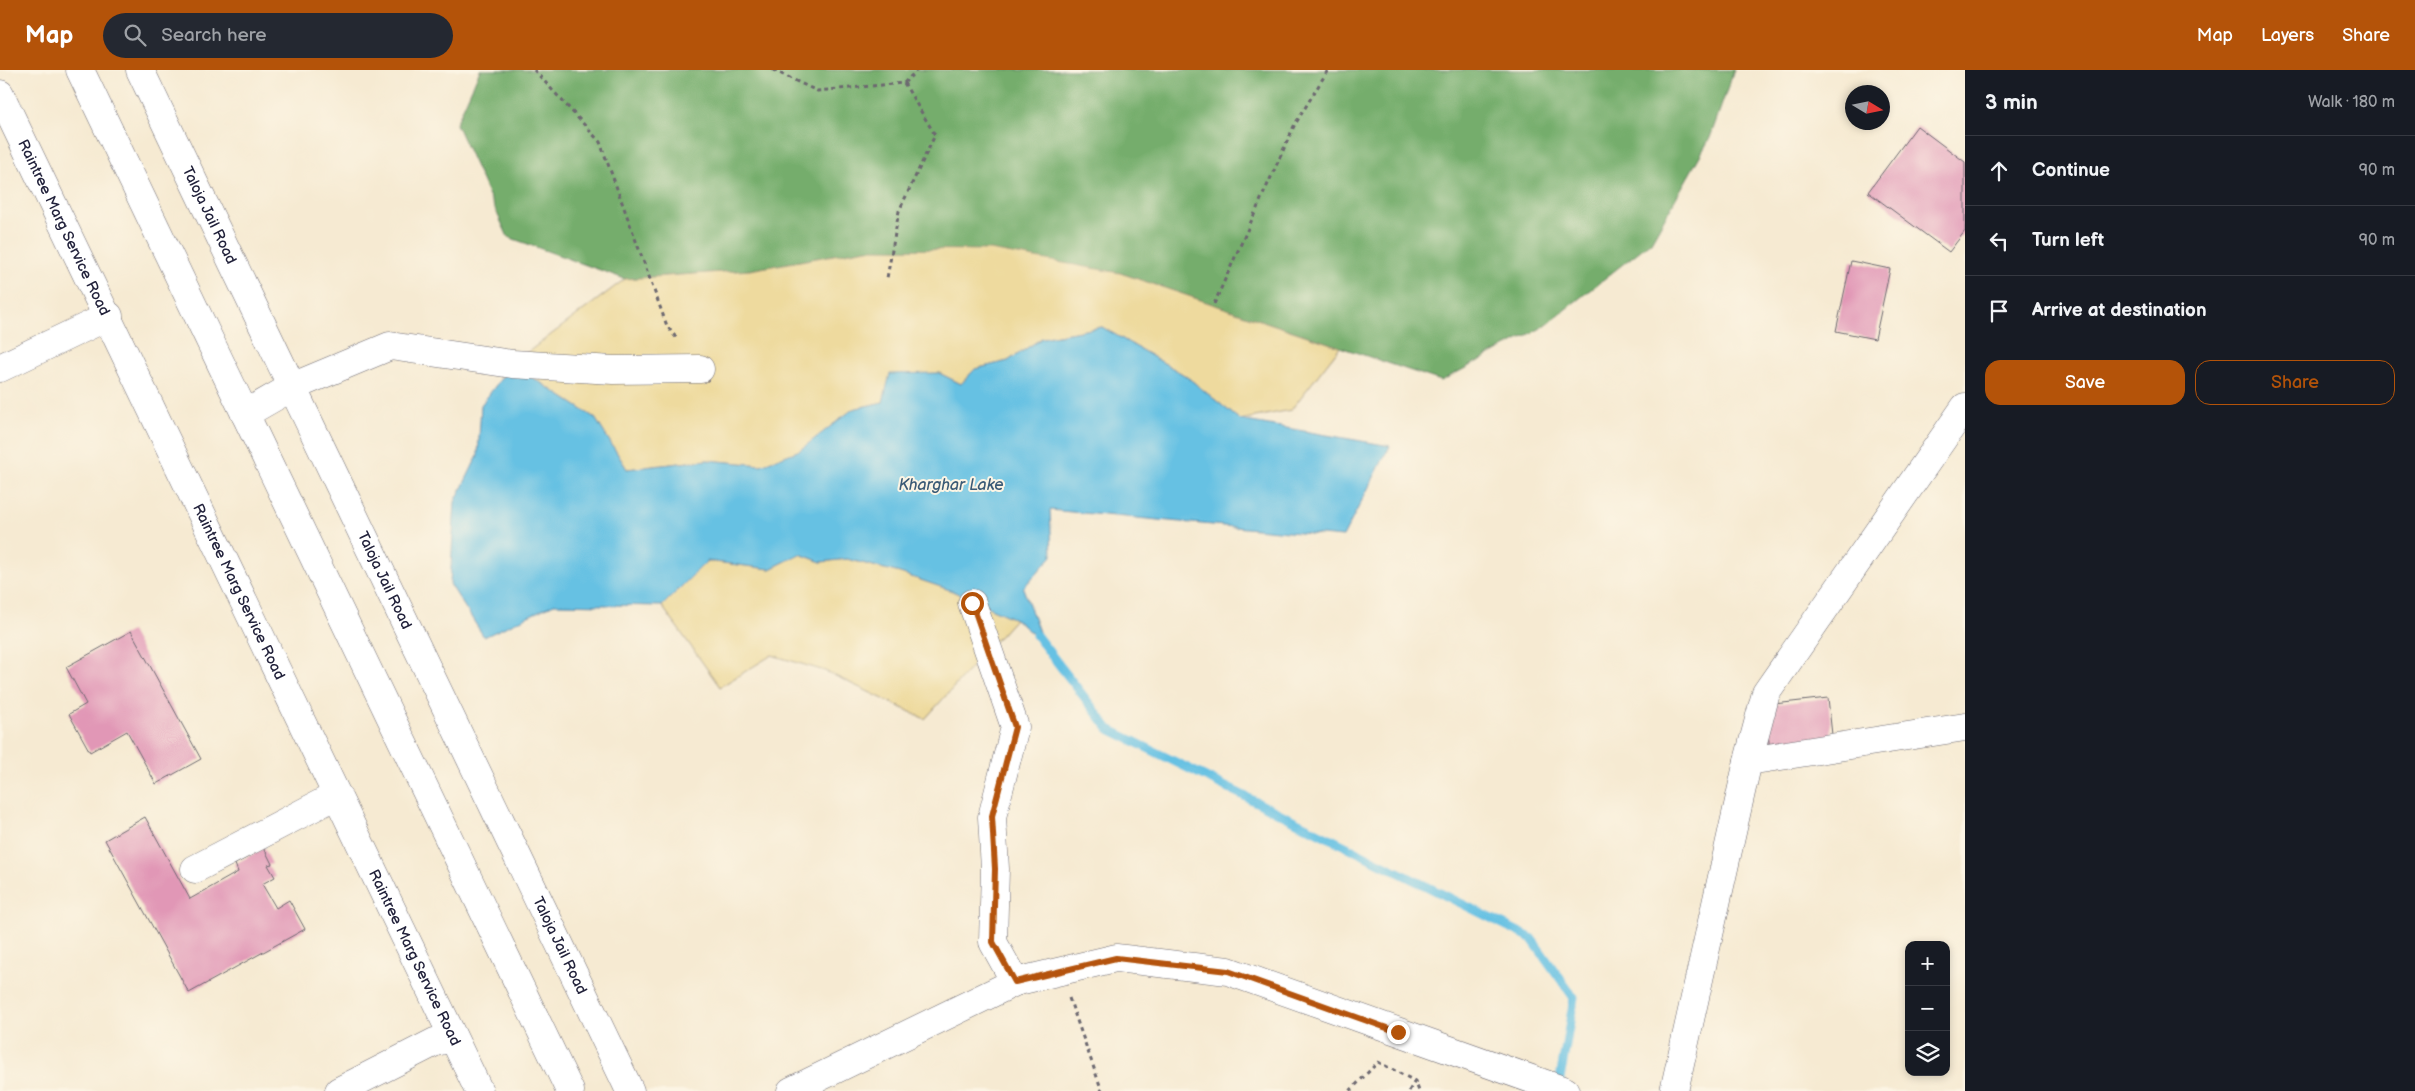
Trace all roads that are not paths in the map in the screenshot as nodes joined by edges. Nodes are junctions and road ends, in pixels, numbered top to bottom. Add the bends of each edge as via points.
1 (80, 70) edge
2 (140, 70) edge
3 (0, 94) edge
4 (109, 316) junction
5 (0, 368) edge
6 (700, 369) road end
7 (292, 387) junction
8 (1965, 407) edge
9 (245, 414) junction
10 (972, 603) dead end
11 (1965, 728) edge
12 (1748, 761) junction
13 (337, 795) junction
14 (195, 869) dead end
15 (1015, 982) junction
16 (453, 1038) junction
17 (340, 1091) edge
18 (479, 1091) edge
19 (570, 1091) edge
20 (630, 1091) edge
21 (791, 1091) edge
22 (1565, 1091) edge
23 (1674, 1091) edge

1 - 9 main road
2 - 7 main road, Taloja Jail Road
3 - 4 main road, Raintree Marg Service Road
4 - 5 main road
4 - 13 main road, Raintree Marg Service Road
6 - 7 main road via 613,370 512,364 390,346
7 - 9 main road
7 - 20 main road, Taloja Jail Road
8 - 12 main road via 1766,693
9 - 19 main road
10 - 15 main road via 1015,727 992,816 995,869 993,942
11 - 12 main road
12 - 23 main road
13 - 14 main road
13 - 16 main road, Raintree Marg Service Road
15 - 21 main road
15 - 22 main road via 1116,958 1228,971
16 - 17 main road via 435,1042
16 - 18 main road, Raintree Marg Service Road

